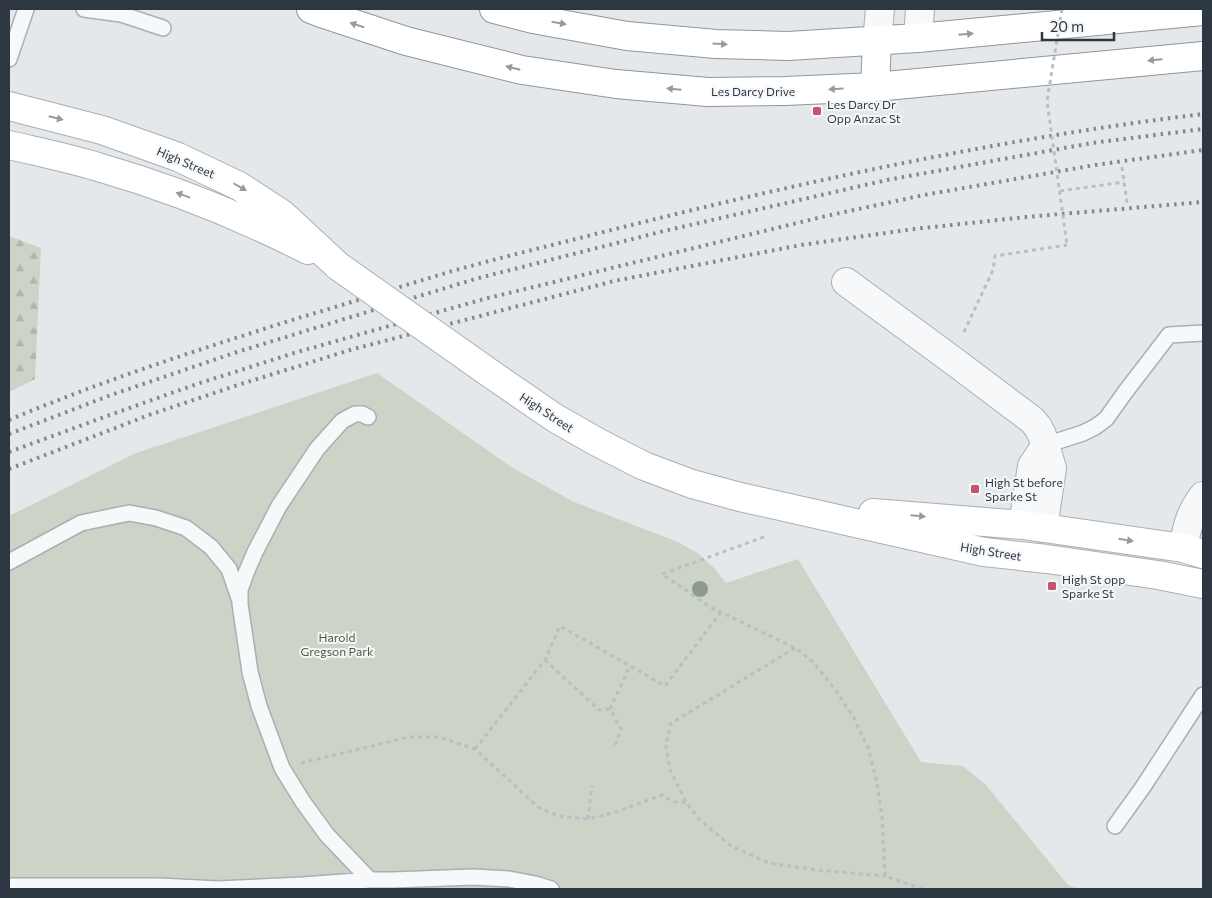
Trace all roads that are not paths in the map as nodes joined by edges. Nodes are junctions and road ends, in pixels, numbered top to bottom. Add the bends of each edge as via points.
1 (26, 9) edge
2 (84, 9) edge
3 (311, 9) edge
4 (494, 9) edge
5 (880, 9) edge
6 (920, 9) edge
7 (1203, 11) edge
8 (163, 28) dead end
9 (918, 38) junction
10 (877, 42) junction
11 (1203, 56) edge
12 (9, 59) edge
13 (920, 82) junction
14 (875, 86) junction
15 (9, 106) edge
16 (9, 145) edge
17 (338, 266) junction
18 (846, 282) dead end
19 (1203, 333) edge
20 (368, 417) dead end
21 (1046, 445) junction
22 (1203, 496) edge
23 (782, 506) junction
24 (1032, 531) junction
25 (912, 535) junction
26 (1193, 551) edge
27 (9, 562) edge
28 (1158, 575) junction
29 (1203, 584) edge
30 (240, 604) junction
31 (1203, 694) edge
32 (1115, 826) dead end
33 (370, 880) junction
34 (9, 886) edge
35 (551, 889) edge

1 - 12 lane
2 - 8 lane via 120,14
14 -> 3 main road, Les Darcy Drive via 708,92 616,84 504,66 406,41
4 -> 10 main road via 627,36 716,44 788,46
5 - 10 street
6 - 9 street
9 -> 7 main road
9 - 10 main road
9 - 13 main road
10 - 14 main road
11 -> 13 main road, Les Darcy Drive
13 - 14 main road, Les Darcy Drive
15 -> 17 main road, High Street via 102,130 178,157 239,186 282,214
17 -> 16 main road, High Street via 211,205 98,167
17 - 23 main road, High Street, bridge via 555,418 597,442 644,466 692,484
18 - 21 street via 1032,420
19 - 21 lane via 1169,335 1106,419 1083,433
20 - 30 lane via 355,414 342,421 316,449 279,506 249,566 240,590
21 - 24 street via 1032,466
22 - 26 street via 1188,522
23 -> 24 main road, High Street via 915,515
23 - 25 main road, High Street
24 - 25 main road via 992,535
24 -> 26 main road, High Street
24 - 28 main road via 1092,548
25 - 28 main road, High Street via 984,552
27 - 30 lane via 81,523 128,513 156,518 186,528 211,546 229,569
28 - 29 main road, High Street
30 - 33 lane via 250,672 282,768 327,835
31 - 32 lane
33 - 34 lane via 218,889
33 - 35 lane via 473,877 509,879

